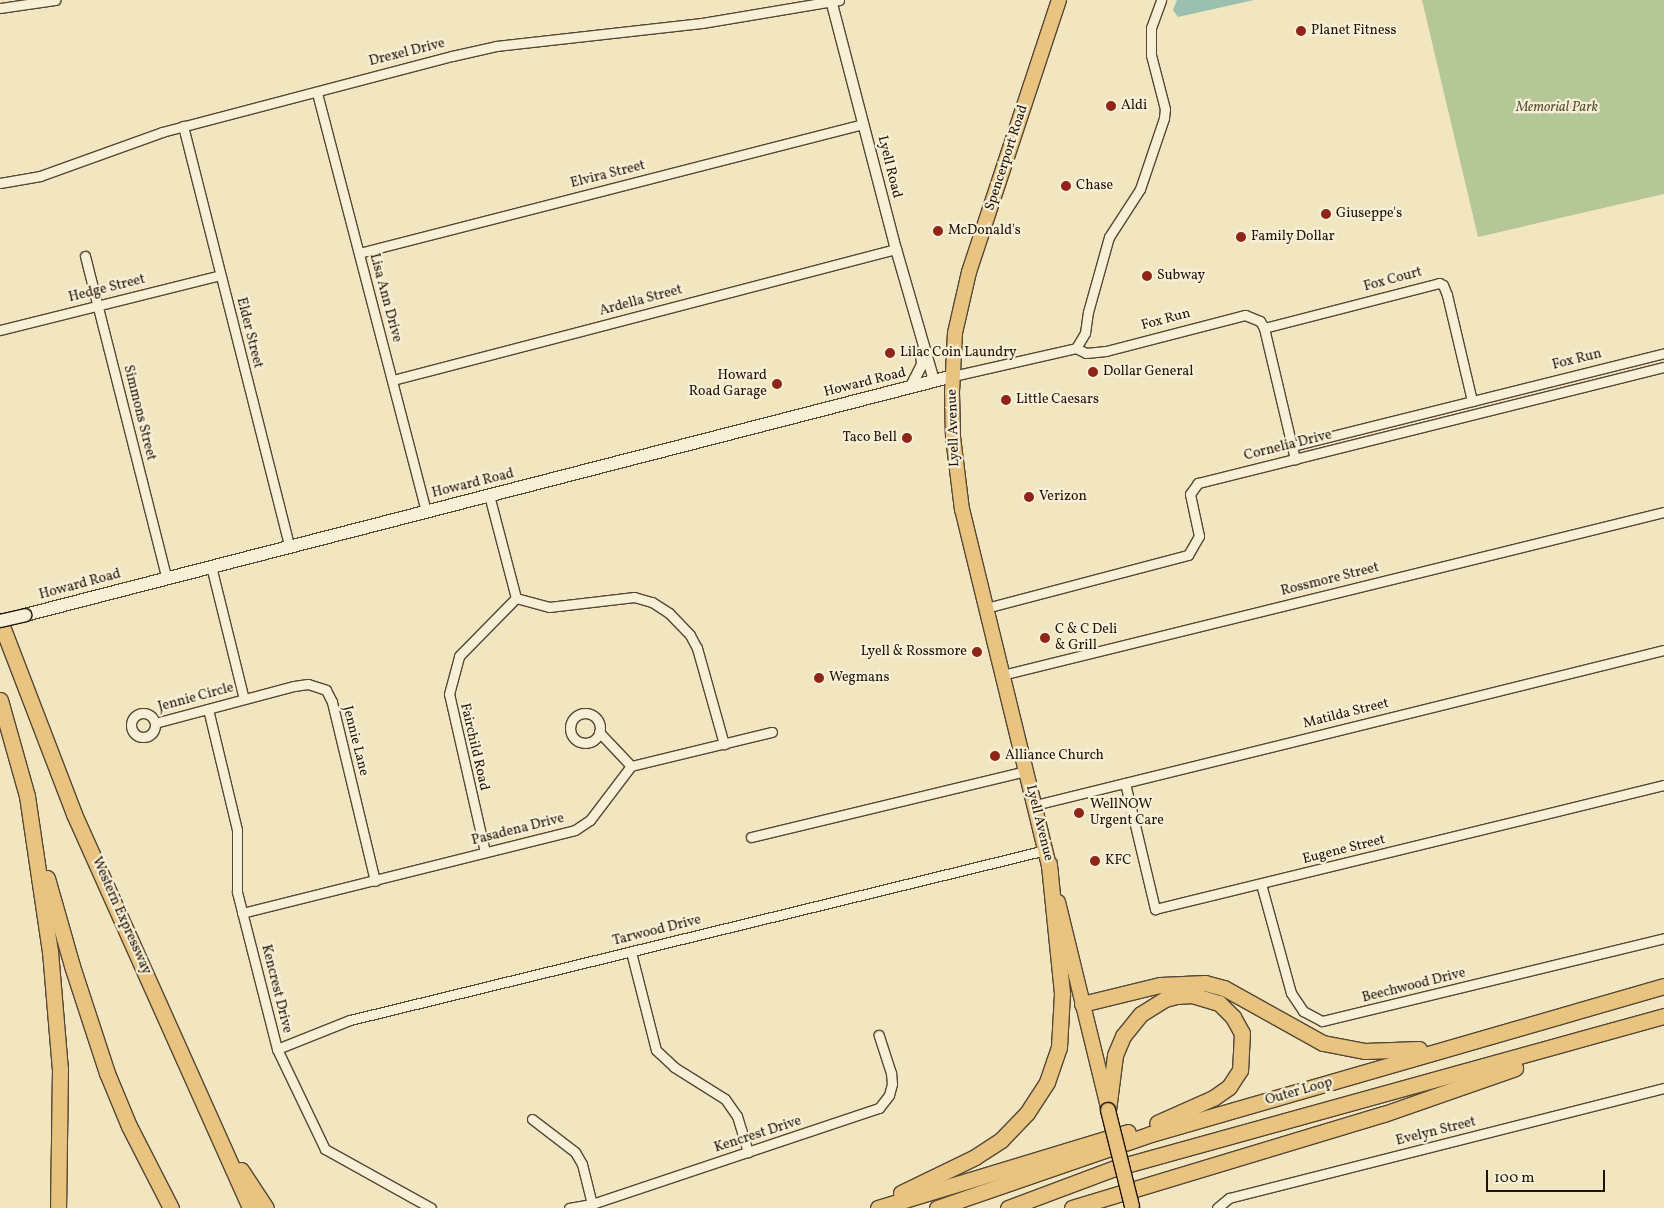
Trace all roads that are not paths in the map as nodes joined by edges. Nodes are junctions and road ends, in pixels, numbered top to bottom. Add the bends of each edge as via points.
1 (55, 0) edge
2 (1059, 0) edge
3 (1161, 0) edge
4 (834, 1) edge
5 (0, 8) edge
6 (317, 93) junction
7 (863, 124) junction
8 (183, 126) junction
9 (0, 183) edge
10 (896, 249) junction
11 (359, 253) junction
12 (86, 256) dead end
13 (220, 275) junction
14 (98, 305) junction
15 (1264, 328) junction
16 (0, 330) edge
17 (920, 341) junction
18 (1076, 348) junction
19 (1664, 353) edge
20 (1664, 367) edge
21 (953, 376) junction
22 (393, 380) junction
23 (934, 380) junction
24 (911, 386) junction
25 (1472, 401) junction
26 (1292, 446) junction
27 (1295, 459) junction
28 (489, 495) junction
29 (426, 511) junction
30 (1664, 512) edge
31 (289, 546) junction
32 (211, 566) junction
33 (166, 577) junction
34 (516, 598) junction
35 (986, 608) junction
36 (0, 621) edge
37 (1664, 650) edge
38 (1002, 675) junction
39 (244, 699) junction
40 (0, 700) edge
41 (208, 709) junction
42 (154, 723) dead end
43 (599, 732) dead end
44 (772, 732) dead end
45 (724, 744) junction
46 (631, 766) junction
47 (1026, 771) junction
48 (1125, 783) junction
49 (1664, 785) edge
50 (27, 796) junction
51 (1035, 805) junction
52 (752, 837) dead end
53 (485, 852) junction
54 (1047, 857) junction
55 (375, 881) junction
56 (1262, 884) junction
57 (242, 912) junction
58 (1664, 938) edge
59 (631, 952) junction
60 (1664, 986) edge
61 (1082, 1004) junction
62 (1664, 1016) edge
63 (1530, 1024) junction
64 (879, 1035) dead end
65 (1571, 1043) junction
66 (277, 1049) junction
67 (1664, 1088) edge
68 (204, 1104) junction
69 (1108, 1110) junction
70 (1175, 1117) junction
71 (532, 1118) dead end
72 (1198, 1121) junction
73 (748, 1152) junction
74 (592, 1204) junction
75 (58, 1207) edge
76 (1132, 1207) edge
77 (172, 1208) edge
78 (250, 1208) edge
79 (266, 1208) edge
80 (431, 1208) edge
81 (569, 1208) edge
82 (870, 1208) edge
83 (878, 1208) edge
84 (937, 1208) edge
85 (1008, 1208) edge
86 (1072, 1208) edge
87 (1217, 1208) edge

1 - 5 street
2 - 21 main road, Spencerport Road via 959,307
3 - 18 street via 1151,28 1151,55 1165,109 1164,118 1140,189 1109,237 1085,333
4 - 6 street, Drexel Drive via 702,23 496,46 351,81
4 - 7 street, Lyell Road
6 - 8 street, Drexel Drive
6 - 11 street, Lisa Ann Drive
7 - 10 street, Lyell Road
7 - 11 street, Elvira Street
8 - 9 street, Drexel Drive via 40,176
8 - 13 street, Elder Street
10 - 17 street, Lyell Road
10 - 22 street, Ardella Street
11 - 22 street, Lisa Ann Drive
12 - 14 street, Simmons Street
13 - 14 street, Hedge Street
13 - 31 street, Elder Street
14 - 16 street, Hedge Street
14 - 33 street, Simmons Street
15 - 18 street, Fox Run via 1260,321 1245,315 1096,353
15 - 25 street, Fox Court via 1439,283 1447,295
15 - 26 street
17 - 23 street, Lyell Road
17 - 24 street, Lyell Road via 922,364
18 - 21 street, Fox Run
19 - 25 street, Fox Run
20 - 27 street, Cornelia Drive
21 - 23 main road, Howard Road
21 - 35 main road, Lyell Avenue via 953,437 958,490
22 - 29 street, Lisa Ann Drive
23 - 24 main road, Howard Road
24 - 28 main road, Howard Road
25 - 26 street, Fox Run
26 - 27 street
27 - 35 street, Cornelia Drive via 1198,483 1190,494 1199,536 1188,555
28 - 29 main road, Howard Road
28 - 34 street
29 - 31 main road, Howard Road
30 - 38 street, Rossmore Street
31 - 32 main road, Howard Road
32 - 33 main road, Howard Road
32 - 39 street
33 - 36 main road, Howard Road, bridge
34 - 45 street via 549,607 634,598 652,602 669,613 697,648
34 - 53 street, Fairchild Road via 467,646 450,681 453,720
35 - 38 main road, Lyell Avenue
36 - 68 highway, Western Expressway via 74,814
37 - 48 street, Matilda Street
38 - 47 main road, Lyell Avenue
39 - 41 street, Jennie Circle
39 - 55 street, Jennie Lane via 308,684 326,690 332,702
40 - 50 highway
41 - 42 street, Jennie Circle
41 - 57 street, Kencrest Drive via 237,830 236,874
43 - 46 street
44 - 45 street
45 - 46 street
46 - 53 street, Pasadena Drive via 584,825
47 - 51 main road, Lyell Avenue
47 - 52 street
48 - 51 street, Matilda Street
48 - 56 street, Eugene Street via 1155,909
49 - 56 street, Eugene Street
50 - 75 highway via 50,950 59,1060
50 - 77 highway via 72,966 107,1073 129,1126
51 - 54 main road, Lyell Avenue
53 - 55 street, Pasadena Drive
54 - 59 street, Tarwood Drive
54 - 61 main road, Lyell Avenue
54 - 82 highway via 1062,993 1059,1047 1047,1082 1026,1113 1001,1140 975,1157
55 - 57 street, Pasadena Drive
56 - 58 street, Beechwood Drive via 1291,993 1304,1011 1322,1021
57 - 66 street, Kencrest Drive
59 - 66 street, Tarwood Drive via 350,1020
59 - 73 street via 656,1050 674,1068 725,1099 737,1116
60 - 63 highway, Outer Loop
61 - 63 highway via 1160,985 1205,983 1236,995 1310,1038 1339,1048 1372,1052 1410,1050
61 - 69 main road, Lyell Avenue
62 - 65 highway, Outer Loop
63 - 72 highway, Outer Loop
64 - 73 street, Kencrest Drive via 892,1073 892,1084 889,1095 878,1108
65 - 85 highway, Outer Loop via 1115,1168
65 - 86 highway via 1541,1060 1384,1114
66 - 80 street, Kencrest Drive via 325,1149
67 - 87 street, Evelyn Street via 1229,1198
68 - 78 highway, Western Expressway
68 - 79 highway
69 - 70 highway via 1116,1055 1123,1036 1152,1006 1165,999 1192,995 1219,1003 1242,1033 1244,1051 1240,1070 1229,1087
69 - 76 main road, Lyell Avenue, bridge
70 - 72 highway
70 - 83 highway
71 - 74 street via 575,1152 582,1164
72 - 84 highway, Outer Loop
73 - 74 street, Kencrest Drive
74 - 81 street, Kencrest Drive

